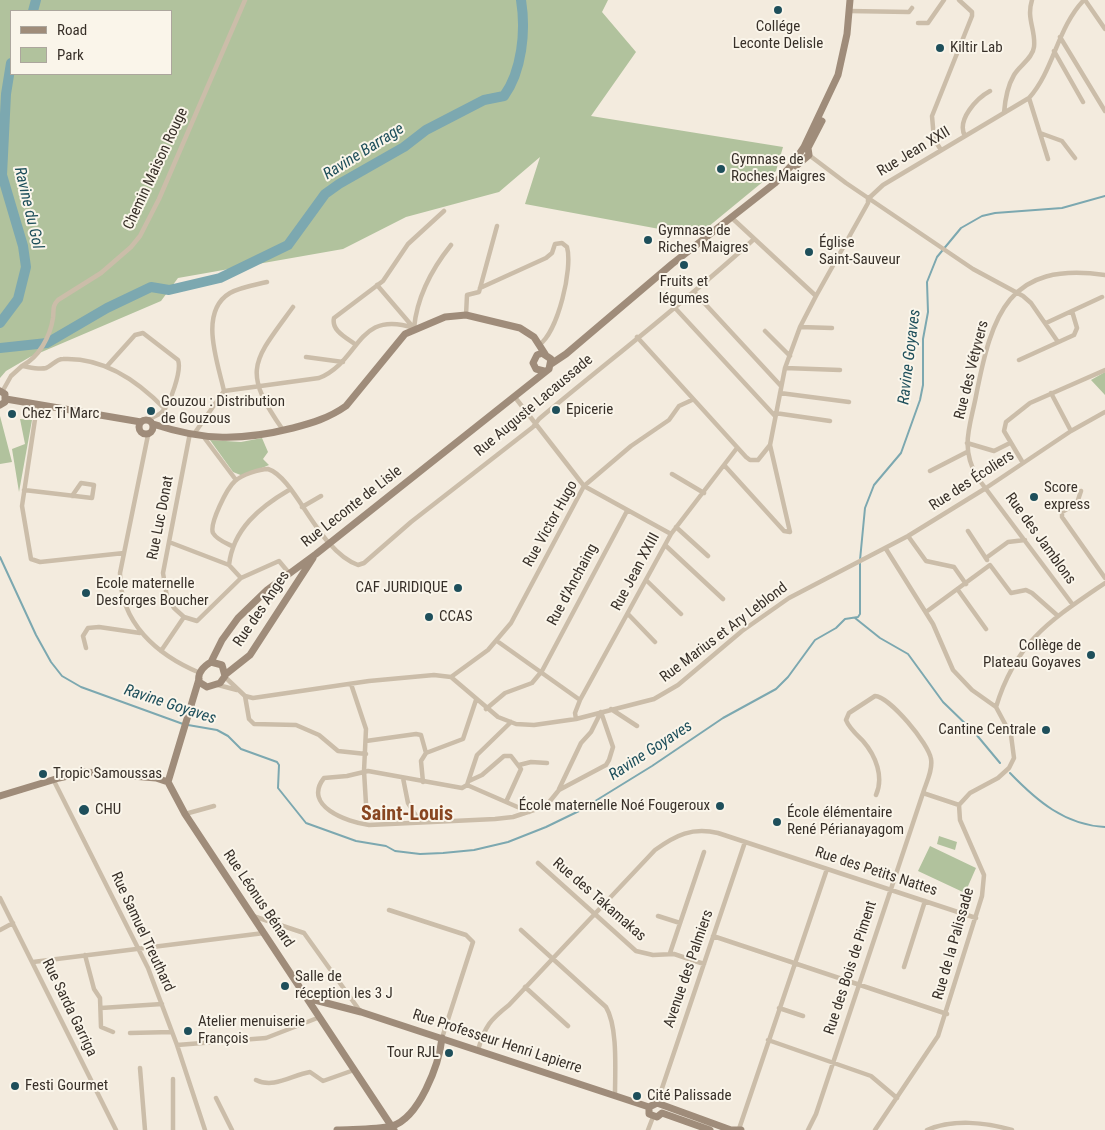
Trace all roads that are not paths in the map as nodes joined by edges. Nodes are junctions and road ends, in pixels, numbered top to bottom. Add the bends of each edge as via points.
1 (245, 0) edge
2 (852, 0) edge
3 (944, 0) edge
4 (959, 0) edge
5 (1032, 0) edge
6 (1085, 0) edge
7 (912, 8) dead end
8 (851, 11) junction
9 (918, 24) dead end
10 (1105, 29) edge
11 (1060, 37) junction
12 (1054, 51) junction
13 (990, 90) dead end
14 (1028, 98) junction
15 (1084, 102) dead end
16 (1105, 111) edge
17 (1004, 113) junction
18 (1040, 133) junction
19 (965, 136) junction
20 (941, 150) junction
21 (805, 153) junction
22 (1075, 158) dead end
23 (1048, 159) dead end
24 (868, 199) junction
25 (444, 210) dead end
26 (732, 218) junction
27 (497, 226) dead end
28 (753, 240) junction
29 (451, 245) dead end
30 (1105, 275) edge
31 (267, 282) dead end
32 (377, 285) junction
33 (480, 288) junction
34 (695, 292) junction
35 (1015, 293) junction
36 (816, 296) junction
37 (1102, 297) dead end
38 (293, 307) dead end
39 (676, 309) junction
40 (1072, 311) junction
41 (466, 315) junction
42 (1046, 323) junction
43 (800, 327) junction
44 (414, 328) junction
45 (832, 328) dead end
46 (527, 331) junction
47 (765, 331) dead end
48 (637, 338) junction
49 (1058, 342) junction
50 (356, 345) junction
51 (539, 345) junction
52 (572, 348) junction
53 (537, 355) junction
54 (546, 355) junction
55 (790, 356) junction
56 (306, 357) dead end
57 (1019, 360) dead end
58 (344, 362) junction
59 (551, 364) junction
60 (108, 365) junction
61 (22, 366) junction
62 (535, 367) junction
63 (785, 368) junction
64 (840, 370) dead end
65 (1105, 370) edge
66 (544, 371) junction
67 (525, 386) junction
68 (781, 386) junction
69 (257, 387) junction
70 (224, 391) junction
71 (1, 392) edge
72 (780, 393) junction
73 (1051, 393) junction
74 (514, 396) junction
75 (6, 399) junction
76 (692, 400) junction
77 (849, 402) dead end
78 (0, 405) edge
79 (37, 406) junction
80 (165, 409) junction
81 (1105, 412) edge
82 (775, 414) junction
83 (830, 421) dead end
84 (536, 423) junction
85 (139, 424) junction
86 (149, 429) junction
87 (283, 430) junction
88 (1071, 431) junction
89 (192, 434) junction
90 (203, 436) junction
91 (967, 443) junction
92 (1010, 443) junction
93 (770, 445) junction
94 (737, 448) junction
95 (966, 452) junction
96 (1022, 463) junction
97 (725, 466) junction
98 (930, 471) dead end
99 (672, 474) dead end
100 (236, 480) junction
101 (584, 486) junction
102 (986, 488) junction
103 (24, 490) junction
104 (290, 490) junction
105 (1081, 491) dead end
106 (704, 494) junction
107 (72, 496) junction
108 (321, 496) dead end
109 (302, 507) junction
110 (627, 510) junction
111 (676, 527) junction
112 (968, 531) dead end
113 (672, 534) junction
114 (908, 536) junction
115 (1025, 540) junction
116 (169, 542) junction
117 (328, 543) junction
118 (665, 544) junction
119 (232, 546) junction
120 (886, 549) junction
121 (124, 553) junction
122 (316, 554) junction
123 (708, 556) dead end
124 (866, 558) joint
125 (986, 558) junction
126 (229, 565) junction
127 (990, 565) junction
128 (289, 573) junction
129 (241, 578) junction
130 (1105, 578) edge
131 (646, 580) junction
132 (1105, 583) edge
133 (966, 584) junction
134 (958, 590) junction
135 (723, 599) dead end
136 (1073, 605) junction
137 (926, 612) junction
138 (628, 614) junction
139 (681, 614) dead end
140 (1058, 616) junction
141 (184, 617) junction
142 (986, 629) dead end
143 (140, 633) junction
144 (497, 641) junction
145 (655, 642) dead end
146 (86, 648) dead end
147 (161, 651) junction
148 (211, 662) junction
149 (542, 671) junction
150 (199, 676) junction
151 (225, 676) junction
152 (451, 677) junction
153 (351, 684) junction
154 (216, 685) junction
155 (208, 687) junction
156 (240, 691) junction
157 (245, 696) junction
158 (192, 700) junction
159 (476, 700) junction
160 (580, 700) junction
161 (996, 707) junction
162 (486, 709) junction
163 (610, 709) junction
164 (600, 712) junction
165 (576, 719) junction
166 (511, 722) junction
167 (637, 726) dead end
168 (366, 741) junction
169 (426, 753) junction
170 (366, 754) junction
171 (547, 763) dead end
172 (519, 765) junction
173 (364, 771) junction
174 (404, 778) junction
175 (53, 780) junction
176 (168, 782) junction
177 (423, 782) junction
178 (468, 783) junction
179 (559, 790) junction
180 (923, 793) junction
181 (876, 795) dead end
182 (0, 796) edge
183 (506, 802) junction
184 (366, 804) dead end
185 (959, 805) junction
186 (214, 806) dead end
187 (530, 812) junction
188 (185, 814) junction
189 (420, 822) junction
190 (745, 842) junction
191 (704, 852) dead end
192 (538, 863) dead end
193 (827, 869) junction
194 (890, 890) junction
195 (0, 898) edge
196 (925, 901) junction
197 (389, 910) dead end
198 (594, 915) junction
199 (253, 916) junction
200 (658, 916) dead end
201 (976, 918) junction
202 (13, 923) junction
203 (680, 923) junction
204 (0, 930) edge
205 (521, 930) dead end
206 (264, 933) junction
207 (713, 936) junction
208 (139, 949) junction
209 (670, 953) junction
210 (85, 956) junction
211 (552, 958) junction
212 (33, 962) junction
213 (794, 963) junction
214 (704, 964) junction
215 (904, 967) dead end
216 (859, 985) junction
217 (525, 987) junction
218 (307, 998) junction
219 (162, 1004) junction
220 (101, 1008) junction
221 (779, 1008) junction
222 (361, 1012) junction
223 (947, 1014) junction
224 (803, 1016) dead end
225 (320, 1017) junction
226 (568, 1026) dead end
227 (113, 1032) dead end
228 (172, 1032) junction
229 (130, 1033) dead end
230 (442, 1038) junction
231 (768, 1040) junction
232 (177, 1045) junction
233 (478, 1050) junction
234 (833, 1063) junction
235 (140, 1068) dead end
236 (354, 1070) junction
237 (173, 1079) dead end
238 (256, 1080) dead end
239 (615, 1095) junction
240 (216, 1098) dead end
241 (897, 1098) junction
242 (649, 1107) junction
243 (660, 1108) junction
244 (652, 1117) junction
245 (393, 1128) edge
246 (116, 1130) edge
247 (145, 1130) edge
248 (173, 1130) edge
249 (205, 1130) edge
250 (232, 1130) edge
251 (337, 1130) edge
252 (648, 1130) edge
253 (710, 1130) edge
254 (735, 1130) edge
255 (808, 1130) edge
256 (875, 1130) edge
257 (927, 1130) edge
258 (1012, 1130) edge

1 - 61 street, Chemin Maison Rouge via 140,236 101,273 58,300 43,344 32,361
2 - 8 main road
3 - 9 street via 928,23
4 - 20 street via 972,12 972,16 932,116 934,139
5 - 17 street via 1029,16 1034,45 1030,56 1014,75
6 - 10 street, Rue Jean XXII
6 - 11 street, Rue Jean XXII via 1073,11
7 - 8 street via 909,12
8 - 21 main road via 842,77
11 - 12 street, Rue Jean XXII
11 - 16 street
12 - 14 street, Rue Jean XXII via 1041,81
12 - 15 street
13 - 19 street via 971,106 964,127
14 - 17 street, Rue Jean XXII
14 - 18 street
17 - 19 street, Rue Jean XXII
18 - 22 street via 1062,141
18 - 23 street
19 - 20 street, Rue Jean XXII
20 - 24 street, Rue Jean XXII via 882,185
21 - 24 street
21 - 26 main road
24 - 35 street
24 - 36 street, Rue Jean XXII
25 - 32 street via 408,244
26 - 28 street
26 - 52 main road
27 - 33 street
28 - 34 street, Rue Auguste Lacaussade
28 - 36 street
29 - 44 street via 436,263 426,284
30 - 35 street, Rue des Vétyvers via 1081,272 1055,274
31 - 70 street via 228,294 215,315 212,337
32 - 44 street
32 - 50 street via 334,318 336,330
33 - 41 street via 479,292 467,295
33 - 51 street via 546,258 555,244 562,243 567,247 568,269 564,290 550,333
34 - 39 street, Rue Auguste Lacaussade
34 - 68 street
35 - 42 street via 1031,302
35 - 91 street, Rue des Vétyvers via 999,314 990,334
36 - 43 street, Rue Jean XXII
37 - 40 street
38 - 69 street via 258,359
39 - 48 street, Rue Auguste Lacaussade
39 - 82 street
40 - 42 street
40 - 49 street via 1077,331
41 - 44 main road via 445,317
41 - 46 main road
42 - 49 street
43 - 45 street
43 - 55 street, Rue Jean XXII
44 - 50 street via 401,324 387,325 367,331
44 - 87 main road via 396,342 346,406 317,422
46 - 51 main road
46 - 53 main road
47 - 55 street
48 - 76 street
48 - 84 street, Rue Auguste Lacaussade
49 - 57 street
50 - 58 street
51 - 54 main road
52 - 54 main road
52 - 59 main road
53 - 54 main road
53 - 62 main road via 533,360
54 - 59 main road
55 - 63 street, Rue Jean XXII
56 - 58 street
58 - 69 street via 319,378
59 - 66 main road
60 - 61 street via 63,359 46,368
60 - 80 street
60 - 80 street via 135,336 143,332 151,336 180,364 172,397
61 - 71 street, Chemin Maison Rouge
62 - 66 main road
62 - 67 main road, Rue Leconte de Lisle
63 - 64 street
63 - 68 street, Rue Jean XXII
65 - 73 street
66 - 67 main road, Rue Leconte de Lisle
67 - 74 main road, Rue Leconte de Lisle
68 - 72 street, Rue Jean XXII
69 - 70 street
69 - 87 street
70 - 89 street
71 - 75 main road
72 - 77 street
72 - 82 street, Rue Jean XXII
73 - 88 street
73 - 92 street via 1030,403 1006,422 1004,431
74 - 84 street
74 - 117 main road, Rue Leconte de Lisle
75 - 78 main road
75 - 79 main road
76 - 94 street
76 - 101 street, Rue Victor Hugo via 679,406 669,420 631,446
79 - 85 main road
79 - 103 street
80 - 86 street
81 - 88 street, Rue des Écoliers
82 - 83 street
82 - 93 street, Rue Jean XXII
84 - 101 street
84 - 117 street, Rue Auguste Lacaussade via 364,563 352,563
85 - 86 main road
85 - 86 main road
86 - 89 main road
86 - 121 street
87 - 90 main road via 232,438
88 - 96 street, Rue des Écoliers
89 - 90 main road
89 - 116 street, Rue Luc Donat
90 - 100 street
91 - 92 street via 994,451
91 - 95 street, Rue des Vétyvers
92 - 96 street
93 - 94 street via 762,457 754,461
93 - 97 street, Rue Jean XXII via 791,530 788,533
94 - 97 street, Rue Jean XXIII
95 - 98 street
95 - 102 street
96 - 102 street, Rue des Écoliers
97 - 106 street, Rue Jean XXIII
99 - 106 street
100 - 104 street, Rue Auguste Lacaussade via 268,469 277,473
100 - 119 street via 212,525 216,537
101 - 110 street
101 - 144 street, Rue Victor Hugo via 511,623
102 - 114 street, Rue des Écoliers
102 - 115 street, Rue des Jamblons
103 - 107 street
103 - 121 street via 22,506 29,556 34,562
104 - 109 street, Rue Auguste Lacaussade
104 - 119 street via 266,504 248,521
105 - 130 street via 1078,503 1062,512 1062,517
106 - 111 street, Rue Jean XXIII
107 - 107 street via 92,498 94,485 81,483
108 - 109 street
109 - 117 street, Rue Auguste Lacaussade
110 - 113 street
110 - 149 street, Rue d'Anchaing
111 - 113 street, Rue Jean XXIII
111 - 123 street
112 - 125 street
113 - 118 street, Rue Jean XXIII
114 - 120 street, Rue des Écoliers
114 - 133 street via 926,561 954,567
115 - 125 street via 1008,542
115 - 136 street, Rue des Jamblons
116 - 126 street
116 - 141 street, Rue Luc Donat via 164,584 167,597
117 - 122 main road, Rue Leconte de Lisle
118 - 131 street, Rue Jean XXIII
118 - 135 street
119 - 126 street
120 - 124 street, Rue des Écoliers
120 - 137 street
121 - 143 street via 120,589 128,613
122 - 128 main road, Rue Leconte de Lisle
122 - 151 main road, Rue des Anges via 250,654
124 - 163 street, Rue Marius et Ary Leblond via 788,598 742,631 678,685 654,699
125 - 127 street
126 - 129 street
127 - 133 street
127 - 140 street via 1011,593 1026,590
128 - 129 street via 278,561
128 - 148 main road, Rue Leconte de Lisle via 238,618
129 - 141 street via 197,621
131 - 138 street, Rue Jean XXIII
131 - 139 street
132 - 136 street
133 - 134 street
134 - 137 street
134 - 142 street
136 - 140 street
137 - 161 street via 954,670 972,690
138 - 145 street
138 - 160 street, Rue Jean XXIII
140 - 161 street via 1024,648
141 - 147 street
143 - 146 street via 88,628 83,636
143 - 147 street
144 - 149 street
144 - 152 street, Rue Victor Hugo via 476,661
147 - 150 street
148 - 150 main road
148 - 151 main road via 222,665
149 - 160 street
149 - 162 street via 532,683 505,693
150 - 155 main road
150 - 158 main road
151 - 154 main road
151 - 156 street
152 - 153 street via 418,676
152 - 159 street, Rue Marius et Ary Leblond
153 - 157 street via 262,697
153 - 168 street via 365,726
154 - 155 main road
154 - 156 street
155 - 158 main road
156 - 157 street
157 - 170 street via 249,719 254,724 296,725 319,735 338,752
158 - 176 main road
159 - 162 street, Rue Marius et Ary Leblond
159 - 169 street via 463,739
160 - 165 street, Rue Jean XXIII
161 - 185 street via 1011,735 1013,763 1005,774 970,792
162 - 166 street, Rue Marius et Ary Leblond
163 - 164 street, Rue Marius et Ary Leblond
163 - 167 street
164 - 165 street, Rue Marius et Ary Leblond
164 - 179 street via 591,732 581,742
164 - 179 street via 613,747 610,760
165 - 166 street, Rue Marius et Ary Leblond via 534,725
166 - 178 street via 478,755
168 - 169 street via 419,734
168 - 170 street
169 - 177 street via 421,761
170 - 173 street
171 - 172 street
172 - 178 street via 512,756 504,756
172 - 183 street via 520,772
173 - 174 street
173 - 184 street
173 - 189 street via 324,778 318,790 320,803 358,824
174 - 177 street
174 - 189 street via 408,803
175 - 176 main road via 90,772
175 - 182 main road
175 - 208 street, Rue Samuel Treuthard
176 - 188 main road, Rue Léonus Bénard
177 - 178 street via 456,788
178 - 183 street
179 - 187 street via 550,804
180 - 181 street, Rue des Bois de Piment via 932,760 929,750 888,702 875,696 849,714 846,720 874,760 880,781
180 - 185 street
180 - 194 street, Rue des Bois de Piment
183 - 187 street
185 - 201 street, Rue de la Palissade via 960,820 984,876
186 - 188 street
187 - 189 street via 496,819
188 - 199 main road, Rue Léonus Bénard
190 - 193 street, Rue des Petits Nattes
190 - 198 street, Rue des Petits Nattes via 706,830 694,830 672,838 655,850
190 - 207 street, Avenue des Palmiers
191 - 203 street
192 - 198 street, Rue des Takamakas
193 - 194 street, Rue des Petits Nattes
193 - 213 street
194 - 196 street, Rue des Petits Nattes
194 - 216 street, Rue des Bois de Piment
195 - 202 street, Rue Sarda Garriga
196 - 201 street, Rue des Petits Nattes
196 - 215 street
197 - 230 street via 466,935 473,942
198 - 209 street, Rue des Takamakas via 636,951 653,955
198 - 211 street, Rue des Petits Nattes
199 - 206 main road, Rue Léonus Bénard
199 - 222 street via 304,933
200 - 203 street
201 - 223 street, Rue de la Palissade
202 - 204 street
202 - 212 street, Rue Sarda Garriga
203 - 209 street
205 - 211 street
206 - 208 street
206 - 218 main road, Rue Léonus Bénard
207 - 213 street
207 - 214 street, Avenue des Palmiers
208 - 210 street
208 - 219 street, Rue Samuel Treuthard
209 - 214 street, Rue des Takamakas
210 - 212 street
210 - 220 street
211 - 217 street, Rue des Petits Nattes
211 - 239 street via 610,1012
212 - 246 street, Rue Sarda Garriga
213 - 216 street
213 - 221 street
214 - 243 street, Avenue des Palmiers
216 - 223 street
216 - 234 street, Rue des Bois de Piment
217 - 226 street
217 - 233 street, Rue des Petits Nattes via 489,1022
218 - 222 main road, Rue Professeur Henri Lapierre
218 - 225 main road, Rue Léonus Bénard
219 - 220 street
219 - 228 street, Rue Samuel Treuthard
220 - 227 street via 101,1027
221 - 224 street
221 - 231 street
222 - 230 main road, Rue Professeur Henri Lapierre
223 - 241 street, Rue de la Palissade via 938,1036
225 - 232 street via 266,1038
225 - 236 main road, Rue Léonus Bénard
228 - 229 street
228 - 232 street, Rue Samuel Treuthard
230 - 233 main road, Rue Professeur Henri Lapierre
230 - 245 main road via 423,1096
231 - 234 street
231 - 254 street
232 - 249 street, Rue Samuel Treuthard
233 - 239 main road, Rue Professeur Henri Lapierre
234 - 241 street via 871,1076
234 - 255 street, Rue des Bois de Piment
235 - 247 street
236 - 238 street via 323,1082 310,1072 272,1084
236 - 245 main road, Rue Léonus Bénard
237 - 248 street
239 - 242 main road, Rue Professeur Henri Lapierre
240 - 250 street
241 - 256 street, Rue de la Palissade
242 - 243 main road
242 - 244 main road
243 - 244 main road via 657,1117
243 - 253 main road
243 - 254 main road
244 - 252 street
245 - 251 main road
257 - 258 street via 949,1123

